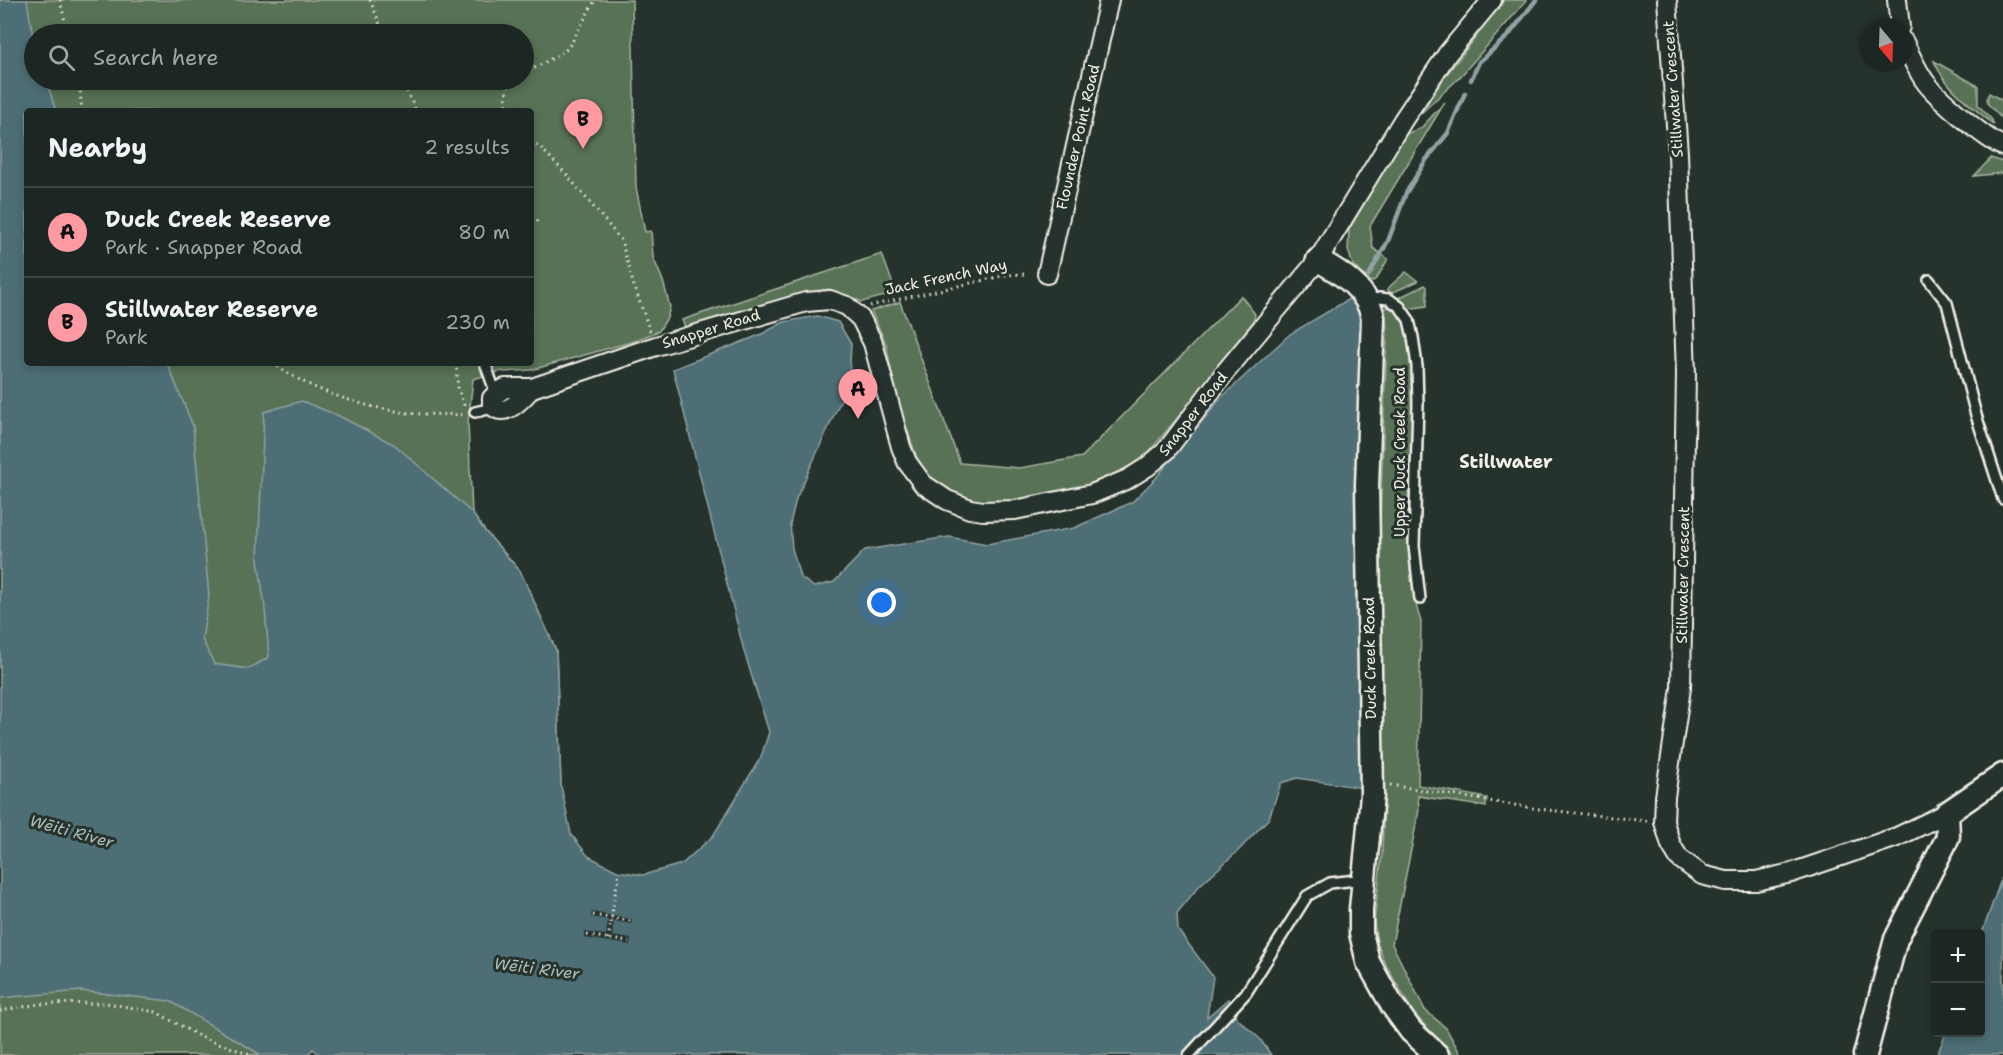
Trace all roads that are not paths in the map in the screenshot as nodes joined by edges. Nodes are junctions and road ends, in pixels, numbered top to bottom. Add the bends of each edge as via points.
1 (1109, 0) edge
2 (1492, 0) edge
3 (1667, 0) edge
4 (1897, 0) edge
5 (1899, 18) edge
6 (1913, 59) edge
7 (2003, 146) edge
8 (1318, 260) junction
9 (1047, 274) dead end
10 (1929, 280) dead end
11 (1368, 301) junction
12 (484, 366) edge
13 (483, 407) joint
14 (2003, 499) edge
15 (1420, 599) dead end
16 (2003, 776) edge
17 (1947, 813) junction
18 (1364, 879) junction
19 (1188, 1055) edge
20 (1437, 1055) edge
21 (1865, 1055) edge

1 - 9 street, Flounder Point Road
2 - 8 street, Snapper Road via 1448,53
3 - 17 street, Stillwater Crescent via 1678,153 1686,374 1682,688 1664,822 1671,845 1679,858 1702,875 1726,881 1756,881 1897,837
4 - 5 street
6 - 7 street via 1925,82 1963,118
8 - 11 street via 1342,275
8 - 13 street, Snapper Road via 1157,459 1128,479 1092,495 1015,510 983,511 959,506 934,493 914,474 901,447 873,343 861,319 847,306 830,300 795,304 656,346 532,388 504,410
10 - 14 lane via 1947,303
11 - 15 lane, Upper Duck Creek Road via 1379,297 1400,307 1409,320 1413,337 1418,404 1414,546
11 - 18 street, Duck Creek Road via 1373,318 1367,486 1372,795
12 - 13 lane
16 - 17 street
17 - 21 street via 1948,836 1896,939
18 - 19 lane via 1330,883 1306,896 1246,993
18 - 20 street, Duck Creek Road via 1360,920 1368,962 1401,1017

